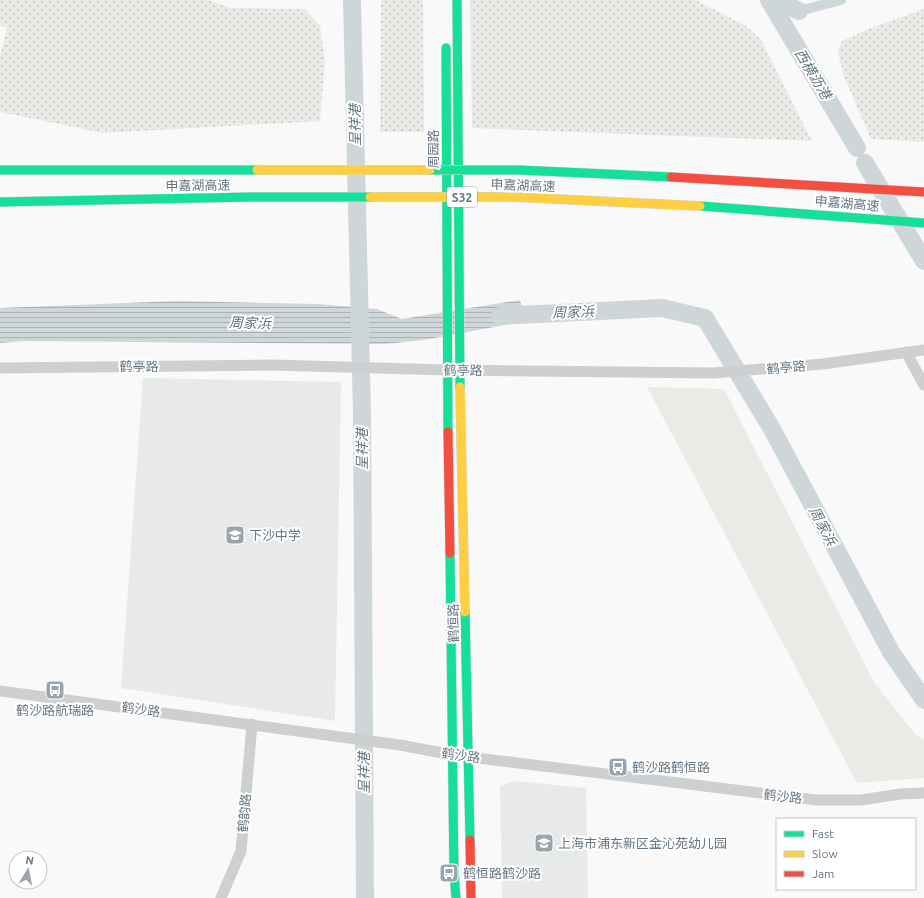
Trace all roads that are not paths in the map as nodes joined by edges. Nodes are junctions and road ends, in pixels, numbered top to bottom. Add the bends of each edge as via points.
1 (457, 0) edge
2 (446, 38) dead end
3 (0, 170) edge
4 (924, 192) edge
5 (0, 202) edge
6 (924, 223) edge
7 (461, 348) joint
8 (448, 349) joint
9 (924, 350) edge
10 (906, 352) junction
11 (0, 368) edge
12 (447, 370) junction
13 (460, 370) junction
14 (924, 386) edge
15 (0, 690) edge
16 (252, 724) junction
17 (452, 755) junction
18 (469, 757) junction
19 (924, 793) edge
20 (221, 898) edge
21 (456, 898) edge
22 (471, 898) edge

1 - 7 main road, 周园路
2 - 8 main road, 周园路
3 - 4 main road, 申嘉湖高速 / S32, bridge via 519,170 746,180
5 - 6 main road, 申嘉湖高速 / S32, bridge via 252,197 514,197 746,208
7 - 13 main road, 鹤恒路
8 - 12 main road, 鹤恒路
9 - 10 street, 鹤亭路
10 - 13 street, 鹤亭路 via 824,364 714,373
10 - 14 street
11 - 12 street, 鹤亭路 via 265,365
12 - 13 street, 鹤亭路
12 - 17 main road, 鹤恒路
13 - 18 main road, 鹤恒路
15 - 16 street, 鹤沙路
16 - 17 street, 鹤沙路
16 - 20 street, 鹤韵路 via 241,852
17 - 18 street, 鹤沙路
17 - 21 main road, 鹤恒路
18 - 19 street, 鹤沙路 via 816,800 861,800
18 - 22 main road, 鹤恒路

